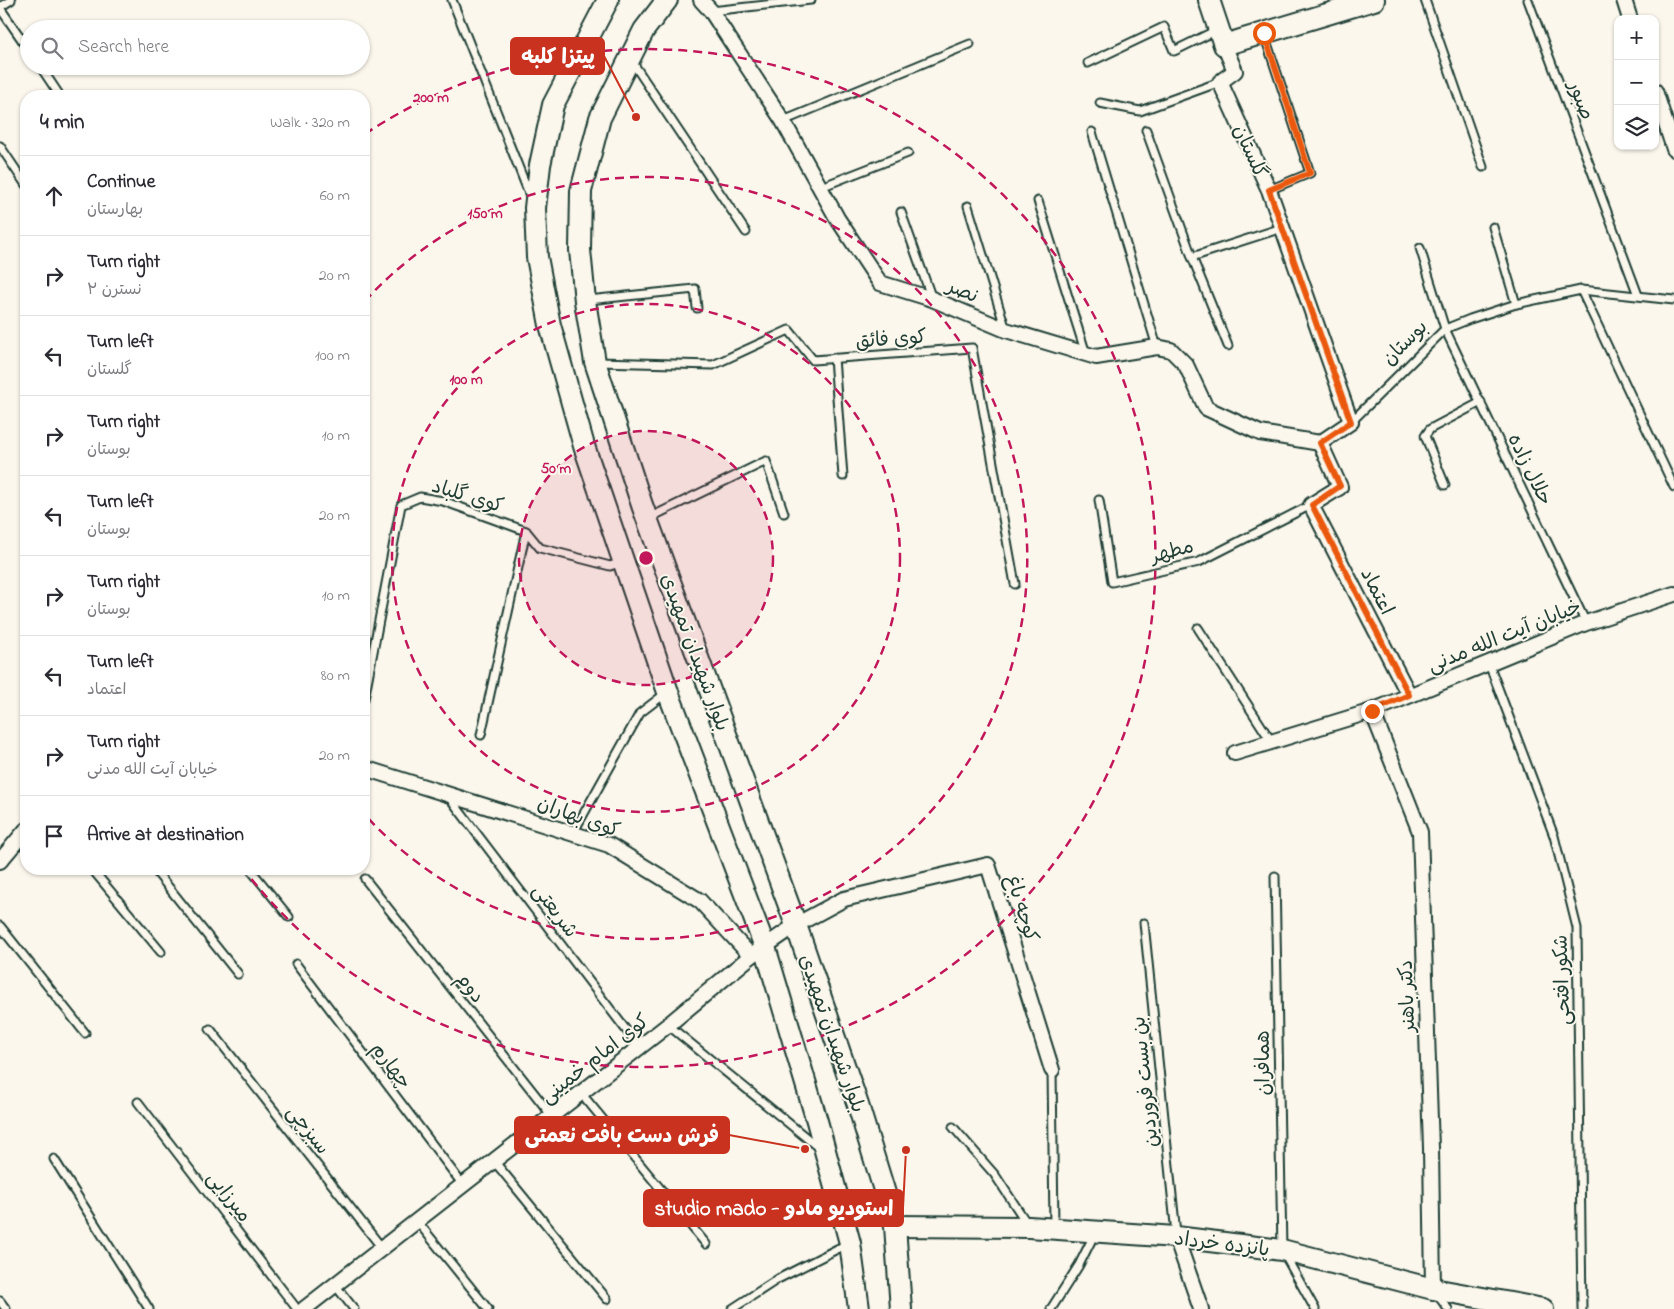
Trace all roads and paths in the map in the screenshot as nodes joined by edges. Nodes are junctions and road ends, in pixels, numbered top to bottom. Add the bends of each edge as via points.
1 (11, 0) edge
2 (452, 0) edge
3 (608, 0) edge
4 (667, 0) edge
5 (701, 0) edge
6 (811, 0) edge
7 (1209, 0) edge
8 (1374, 0) edge
9 (1425, 0) edge
10 (1528, 0) edge
11 (1624, 0) edge
12 (0, 8) edge
13 (711, 11) junction
14 (1629, 15) edge
15 (1264, 33) junction
16 (20, 37) edge
17 (1222, 37) junction
18 (970, 44) dead end
19 (630, 58) junction
20 (1088, 63) dead end
21 (46, 75) edge
22 (1220, 82) junction
23 (56, 90) edge
24 (1100, 103) dead end
25 (1659, 104) edge
26 (782, 121) junction
27 (1146, 130) dead end
28 (1092, 132) dead end
29 (0, 146) edge
30 (1674, 149) edge
31 (908, 153) dead end
32 (1484, 167) dead end
33 (20, 176) edge
34 (821, 187) junction
35 (1269, 190) junction
36 (1038, 201) dead end
37 (968, 206) dead end
38 (535, 208) junction
39 (901, 212) dead end
40 (1493, 227) dead end
41 (1282, 228) junction
42 (746, 232) dead end
43 (1420, 248) dead end
44 (1192, 257) junction
45 (1581, 290) junction
46 (1638, 295) junction
47 (932, 299) junction
48 (1674, 300) edge
49 (585, 301) junction
50 (1516, 304) junction
51 (697, 308) dead end
52 (1445, 329) junction
53 (1006, 330) junction
54 (1228, 346) dead end
55 (1157, 347) junction
56 (1086, 354) junction
57 (834, 358) junction
58 (596, 362) junction
59 (1481, 402) junction
60 (1351, 422) junction
61 (1320, 443) junction
62 (843, 476) dead end
63 (1445, 484) dead end
64 (1674, 487) edge
65 (1099, 500) dead end
66 (1312, 505) junction
67 (784, 512) dead end
68 (647, 519) junction
69 (526, 531) junction
70 (623, 561) junction
71 (1015, 584) dead end
72 (1674, 594) edge
73 (1586, 622) junction
74 (1198, 628) dead end
75 (1489, 664) junction
76 (370, 668) edge
77 (668, 692) junction
78 (1409, 695) junction
79 (1372, 711) junction
80 (481, 735) dead end
81 (1271, 741) junction
82 (1235, 753) dead end
83 (370, 770) edge
84 (446, 793) junction
85 (573, 833) junction
86 (20, 837) edge
87 (0, 861) edge
88 (97, 875) edge
89 (159, 875) edge
90 (255, 875) edge
91 (1275, 876) dead end
92 (365, 879) dead end
93 (289, 917) dead end
94 (1144, 923) dead end
95 (796, 925) junction
96 (0, 926) edge
97 (758, 951) junction
98 (161, 952) dead end
99 (296, 964) dead end
100 (238, 974) dead end
101 (668, 1025) junction
102 (210, 1029) dead end
103 (85, 1033) dead end
104 (640, 1047) junction
105 (1052, 1070) joint
106 (581, 1093) junction
107 (138, 1102) dead end
108 (552, 1116) junction
109 (953, 1127) dead end
110 (826, 1153) junction
111 (54, 1159) dead end
112 (494, 1161) junction
113 (463, 1185) junction
114 (417, 1221) junction
115 (895, 1226) junction
116 (1029, 1227) junction
117 (1054, 1229) junction
118 (1095, 1233) junction
119 (1176, 1237) junction
120 (850, 1243) junction
121 (706, 1244) dead end
122 (382, 1248) junction
123 (1282, 1250) junction
124 (335, 1285) junction
125 (1433, 1289) junction
126 (607, 1299) dead end
127 (0, 1302) edge
128 (6, 1309) edge
129 (149, 1309) edge
130 (297, 1309) edge
131 (304, 1309) edge
132 (354, 1309) edge
133 (488, 1309) edge
134 (732, 1309) edge
135 (859, 1309) edge
136 (901, 1309) edge
137 (1051, 1309) edge
138 (1201, 1309) edge
139 (1315, 1309) edge
140 (1448, 1309) edge
141 (1543, 1309) edge
142 (1582, 1309) edge

1 - 12 lane
2 - 38 lane
3 - 38 main road, بلوار شهیدان تمهیدی via 553,105
4 - 19 main road, بلوار شهیدان تمهیدی via 644,30
5 - 13 street, نصر
6 - 13 lane
7 - 17 main road
8 - 15 main road
9 - 32 lane
10 - 46 lane, صبور
11 - 14 street
12 - 16 lane
13 - 26 street, نصر
15 - 17 main road
15 - 35 lane via 1310,173
17 - 20 lane via 1174,51 1164,27
17 - 22 street via 1235,71
18 - 26 lane
19 - 42 lane
19 - 49 main road, بلوار شهیدان تمهیدی via 600,118 581,191 580,250
21 - 23 lane
22 - 24 lane via 1140,111
22 - 35 street, گلستان
25 - 30 street
26 - 34 street, نصر
27 - 44 lane
28 - 55 lane
29 - 33 lane
31 - 34 lane
34 - 47 street, نصر via 837,218 880,283
35 - 41 street, گلستان
36 - 56 lane
37 - 53 lane
38 - 70 main road, بلوار شهیدان تمهیدی via 537,257 550,326 584,446
39 - 47 lane
40 - 50 lane
41 - 44 lane
41 - 60 street, گلستان
43 - 52 lane, حلال زاده
44 - 54 lane
45 - 46 lane, بوستان
45 - 50 lane, بوستان
45 - 64 lane
46 - 48 lane, بوستان
47 - 53 street, نصر
49 - 51 lane via 695,289
49 - 58 main road, بلوار شهیدان تمهیدی
50 - 52 lane, بوستان
52 - 59 lane, حلال زاده
52 - 60 lane, بوستان
53 - 56 street, نصر
55 - 56 street, نصر via 1096,357
55 - 61 street via 1171,350 1186,365 1206,408 1260,433
57 - 58 lane, کوی فائق via 813,360 789,330 713,365
57 - 62 lane
57 - 71 lane, کوی فائق via 972,348
58 - 68 main road, بلوار شهیدان تمهیدی
59 - 63 lane via 1430,429 1425,436
59 - 73 lane, حلال زاده
60 - 61 street, بوستان
61 - 66 street via 1340,486
65 - 66 lane, مطهر via 1112,582 1199,562
66 - 78 street, اعتماد
67 - 68 lane via 766,461
68 - 95 main road, بلوار شهیدان تمهیدی
69 - 70 lane, کوی گلباد via 540,548 610,566
69 - 76 lane, کوی گلباد via 443,501 420,497 401,505
69 - 80 lane
70 - 77 main road, بلوار شهیدان تمهیدی
72 - 73 street, خیابان آیت الله مدنی
73 - 75 street, خیابان آیت الله مدنی
74 - 81 lane
75 - 78 street, خیابان آیت الله مدنی
75 - 142 lane, شکور افتحی via 1554,836 1576,928
77 - 85 lane via 640,713
77 - 97 main road, بلوار شهیدان تمهیدی
78 - 79 street, خیابان آیت الله مدنی
79 - 81 street, خیابان آیت الله مدنی
79 - 125 street, دکتر باهنر via 1420,832
81 - 82 street, خیابان آیت الله مدنی
83 - 84 street, کوی بهاران
84 - 85 street, کوی بهاران
84 - 104 lane, شریعتی
85 - 97 street, کوی بهاران via 609,845 700,901
86 - 87 street
88 - 98 lane
89 - 100 lane
90 - 93 lane
91 - 123 lane, همافران
92 - 108 lane, دوم
94 - 119 lane, بن بست فروردین
95 - 97 street, کوی امام خمینی
95 - 105 street, کوچه باغ via 844,899 988,865
95 - 115 main road, بلوار شهیدان تمهیدی via 858,1105
96 - 103 lane
97 - 101 street, کوی امام خمینی
97 - 110 main road, بلوار شهیدان تمهیدی
99 - 113 lane, چهارم
101 - 104 street, کوی امام خمینی
101 - 110 lane
102 - 122 lane, سبزچی
104 - 106 street, کوی امام خمینی
105 - 117 lane
106 - 108 street, کوی امام خمینی
106 - 121 lane
107 - 130 lane, میرزایی
108 - 112 street, کوی امام خمینی
109 - 116 lane via 995,1175
110 - 120 main road, بلوار شهیدان تمهیدی
111 - 129 lane
112 - 113 street, کوی امام خمینی
112 - 126 lane
113 - 114 street, کوی امام خمینی
114 - 122 street, کوی امام خمینی
114 - 133 lane
115 - 116 main road, پانزده خرداد
115 - 136 main road, بلوار شهیدان تمهیدی
116 - 117 main road, پانزده خرداد
117 - 118 main road, پانزده خرداد
118 - 119 main road, پانزده خرداد
118 - 137 lane
119 - 123 main road, پانزده خرداد
119 - 138 street
120 - 134 lane via 778,1280
120 - 135 main road, بلوار شهیدان تمهیدی
122 - 124 street, کوی امام خمینی
123 - 125 main road, پانزده خرداد
123 - 139 lane
124 - 131 street, کوی امام خمینی
124 - 132 lane
125 - 140 lane
125 - 141 main road, پانزده خرداد
127 - 128 lane

